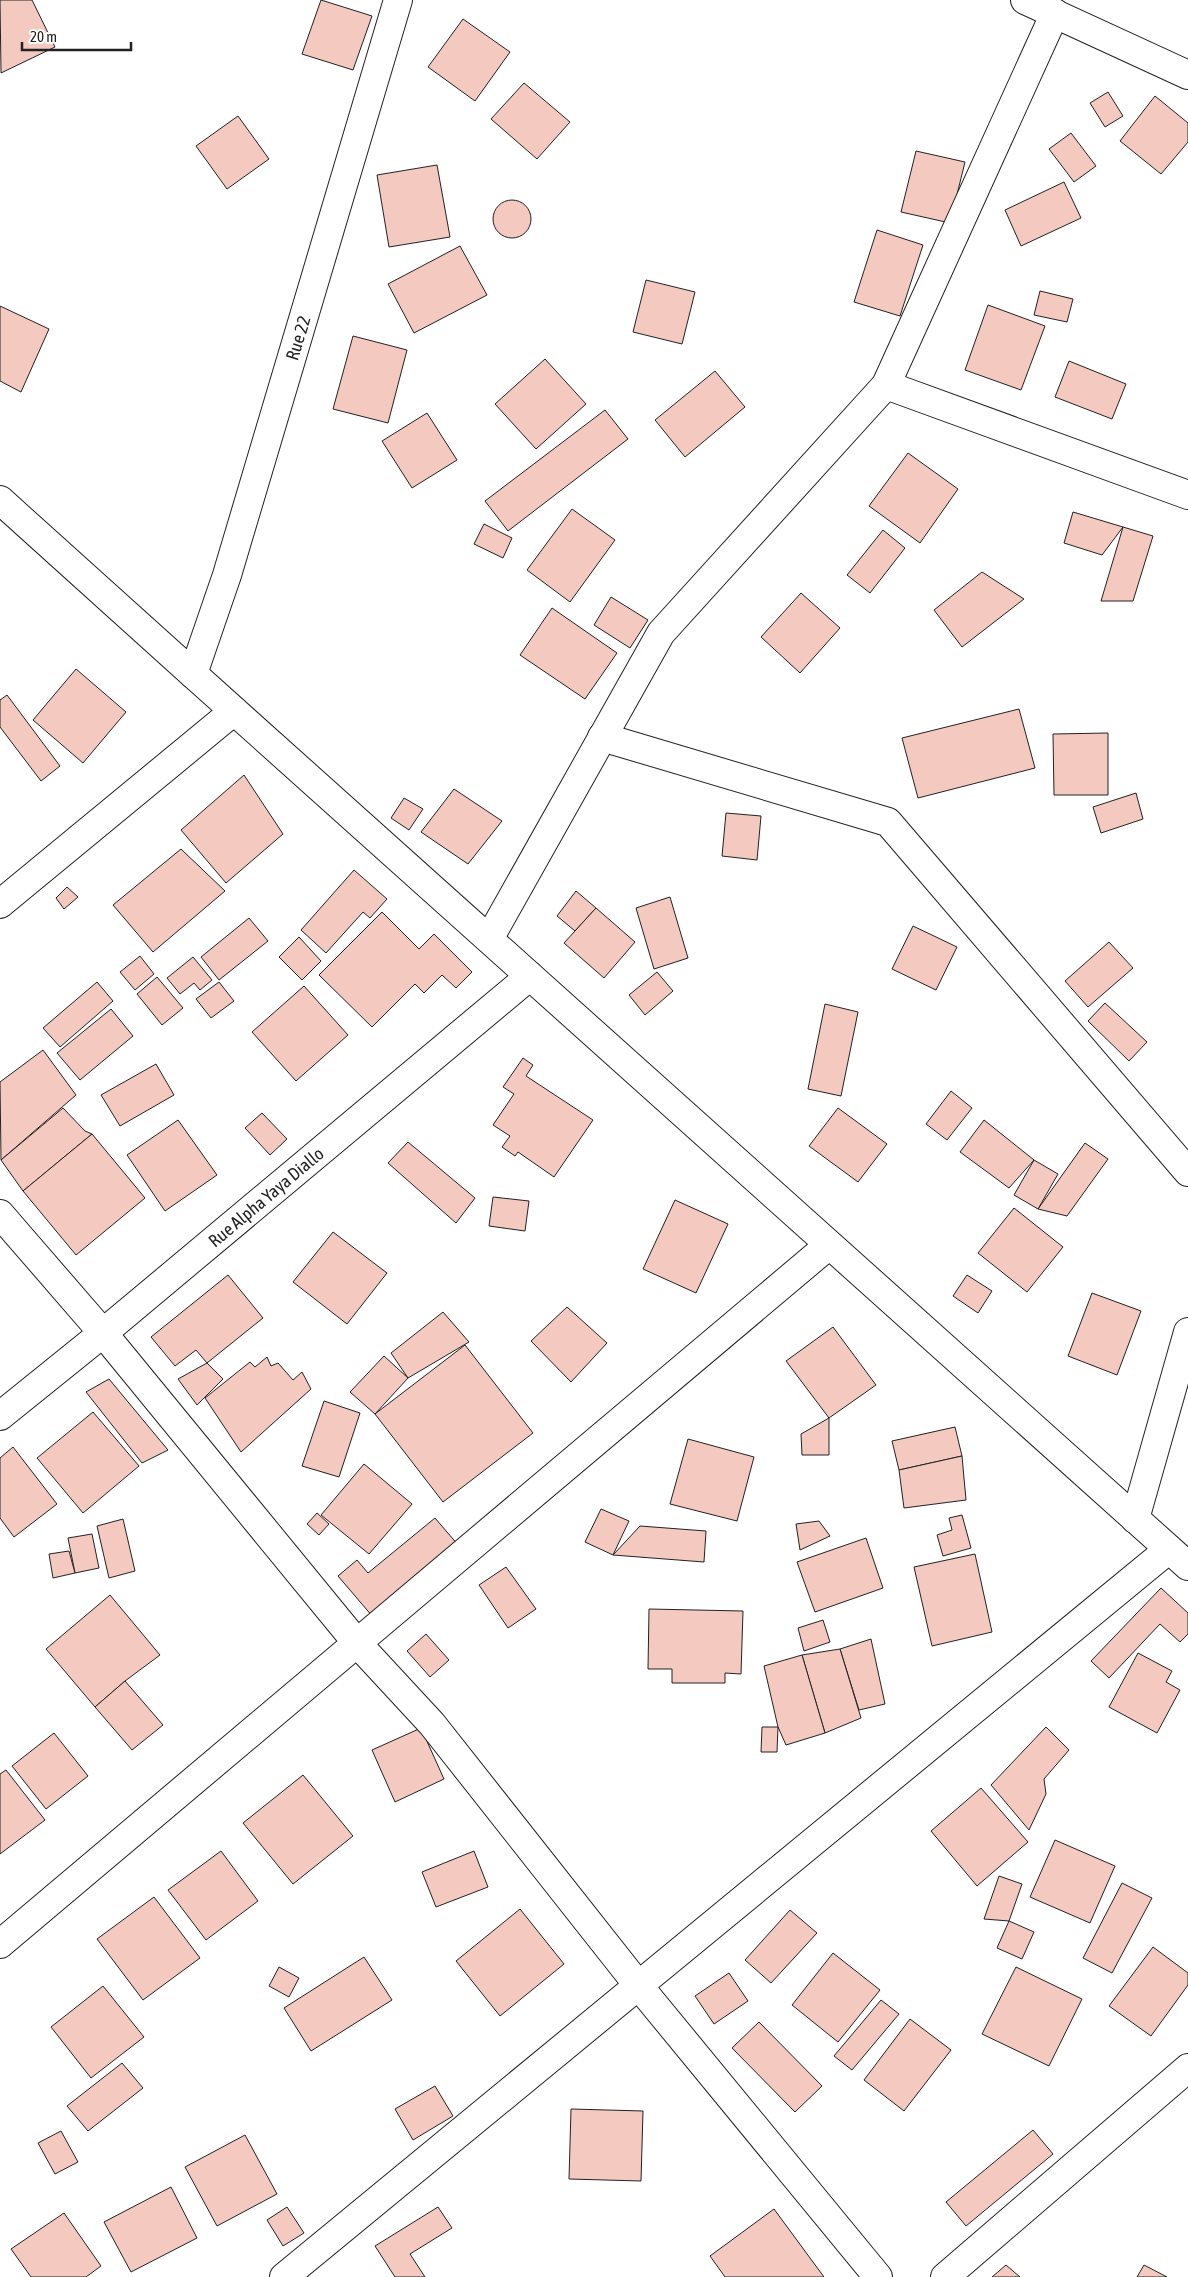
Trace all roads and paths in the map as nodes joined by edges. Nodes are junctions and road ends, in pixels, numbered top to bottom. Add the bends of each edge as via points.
1 (398, 0) edge
2 (1025, 0) edge
3 (1055, 13) junction
4 (1188, 75) edge
5 (886, 385) junction
6 (1188, 495) edge
7 (5, 513) edge
8 (193, 674) junction
9 (234, 711) junction
10 (602, 737) junction
11 (0, 904) edge
12 (488, 939) junction
13 (530, 976) junction
14 (1188, 1172) edge
15 (0, 1214) edge
16 (829, 1245) junction
17 (1188, 1332) edge
18 (103, 1333) junction
19 (0, 1416) edge
20 (1134, 1519) junction
21 (1178, 1558) edge
22 (357, 1643) junction
23 (0, 1944) edge
24 (638, 1986) junction
25 (1188, 2068) edge
26 (284, 2277) edge
27 (878, 2277) edge
28 (945, 2277) edge

1 - 8 street, Rue 22 via 227,575
2 - 3 street
3 - 4 street
3 - 5 street
5 - 6 street
5 - 10 street via 661,633
7 - 8 street
8 - 9 street
9 - 11 street
9 - 12 street
10 - 12 street
10 - 14 street via 888,822
12 - 13 street
13 - 16 street
13 - 18 street, Rue Alpha Yaya Diallo
15 - 18 street
16 - 20 street
16 - 22 street
17 - 20 street
18 - 19 street, Rue Alpha Yaya Diallo
18 - 22 street
20 - 21 street
21 - 24 street
22 - 23 street
22 - 24 street via 432,1724
24 - 26 street
24 - 27 street
25 - 28 street

